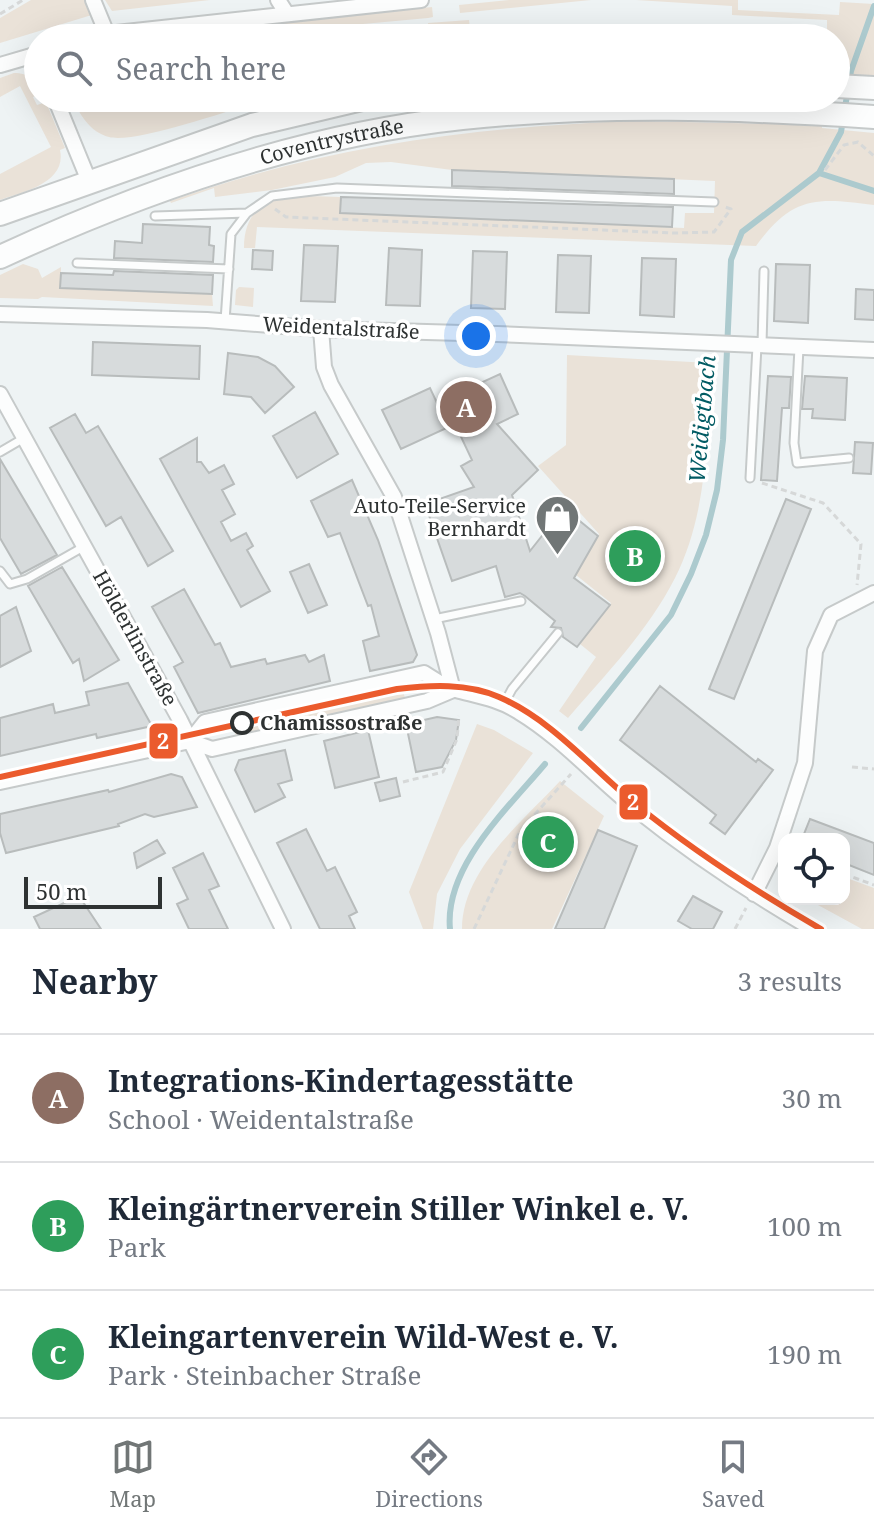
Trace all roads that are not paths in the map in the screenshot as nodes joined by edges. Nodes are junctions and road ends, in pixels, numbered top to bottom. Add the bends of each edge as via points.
1 (93, 0) edge
2 (278, 0) edge
3 (421, 0) edge
4 (350, 4) edge
5 (287, 14) junction
6 (98, 24) edge
7 (202, 24) edge
8 (24, 59) edge
9 (0, 65) edge
10 (850, 87) edge
11 (873, 88) edge
12 (61, 112) edge
13 (307, 112) edge
14 (551, 112) edge
15 (752, 112) edge
16 (868, 116) edge
17 (89, 181) junction
18 (714, 202) dead end
19 (101, 213) junction
20 (247, 213) junction
21 (0, 214) edge
22 (155, 216) dead end
23 (0, 257) edge
24 (77, 263) dead end
25 (229, 269) junction
26 (764, 271) dead end
27 (0, 314) edge
28 (225, 321) junction
29 (321, 329) junction
30 (755, 346) junction
31 (799, 348) junction
32 (874, 350) edge
33 (0, 394) edge
34 (24, 438) junction
35 (0, 452) edge
36 (849, 458) dead end
37 (750, 478) road end
38 (85, 546) junction
39 (0, 571) edge
40 (874, 593) edge
41 (521, 601) dead end
42 (434, 619) junction
43 (558, 633) dead end
44 (453, 690) junction
45 (504, 704) junction
46 (190, 741) junction
47 (0, 782) edge
48 (754, 894) junction
49 (283, 929) edge
50 (813, 929) edge

1 - 6 street
2 - 5 street
3 - 4 street
4 - 5 street
5 - 7 street
8 - 9 street
10 - 11 main road
12 - 17 street
13 - 17 main road, Coventrystraße via 252,125
14 - 19 main road, Coventrystraße via 388,129 262,158
15 - 16 main road, Coventrystraße
17 - 19 main road
17 - 21 main road, Coventrystraße
18 - 20 lane via 337,188 272,196
19 - 23 main road, Coventrystraße
20 - 22 lane
20 - 25 lane via 231,234
24 - 25 lane
25 - 28 lane
26 - 30 lane
27 - 28 street, Weidentalstraße
28 - 29 street, Weidentalstraße
29 - 30 street, Weidentalstraße
29 - 42 street via 331,385 394,497
30 - 31 street, Weidentalstraße
30 - 37 lane
31 - 32 street, Weidentalstraße
31 - 36 lane via 797,463
33 - 34 street, Hölderlinstraße
34 - 35 lane
34 - 38 street, Hölderlinstraße
38 - 39 lane via 27,579 10,584
38 - 46 street, Hölderlinstraße
40 - 48 street via 831,615 815,651 805,763 777,848
41 - 42 lane
42 - 44 street
43 - 45 lane
44 - 45 street
44 - 46 street via 406,706 212,749
44 - 46 street via 424,673 400,676 205,722
45 - 48 street via 534,722 647,818
46 - 47 street
46 - 49 street, Hölderlinstraße
48 - 50 street

